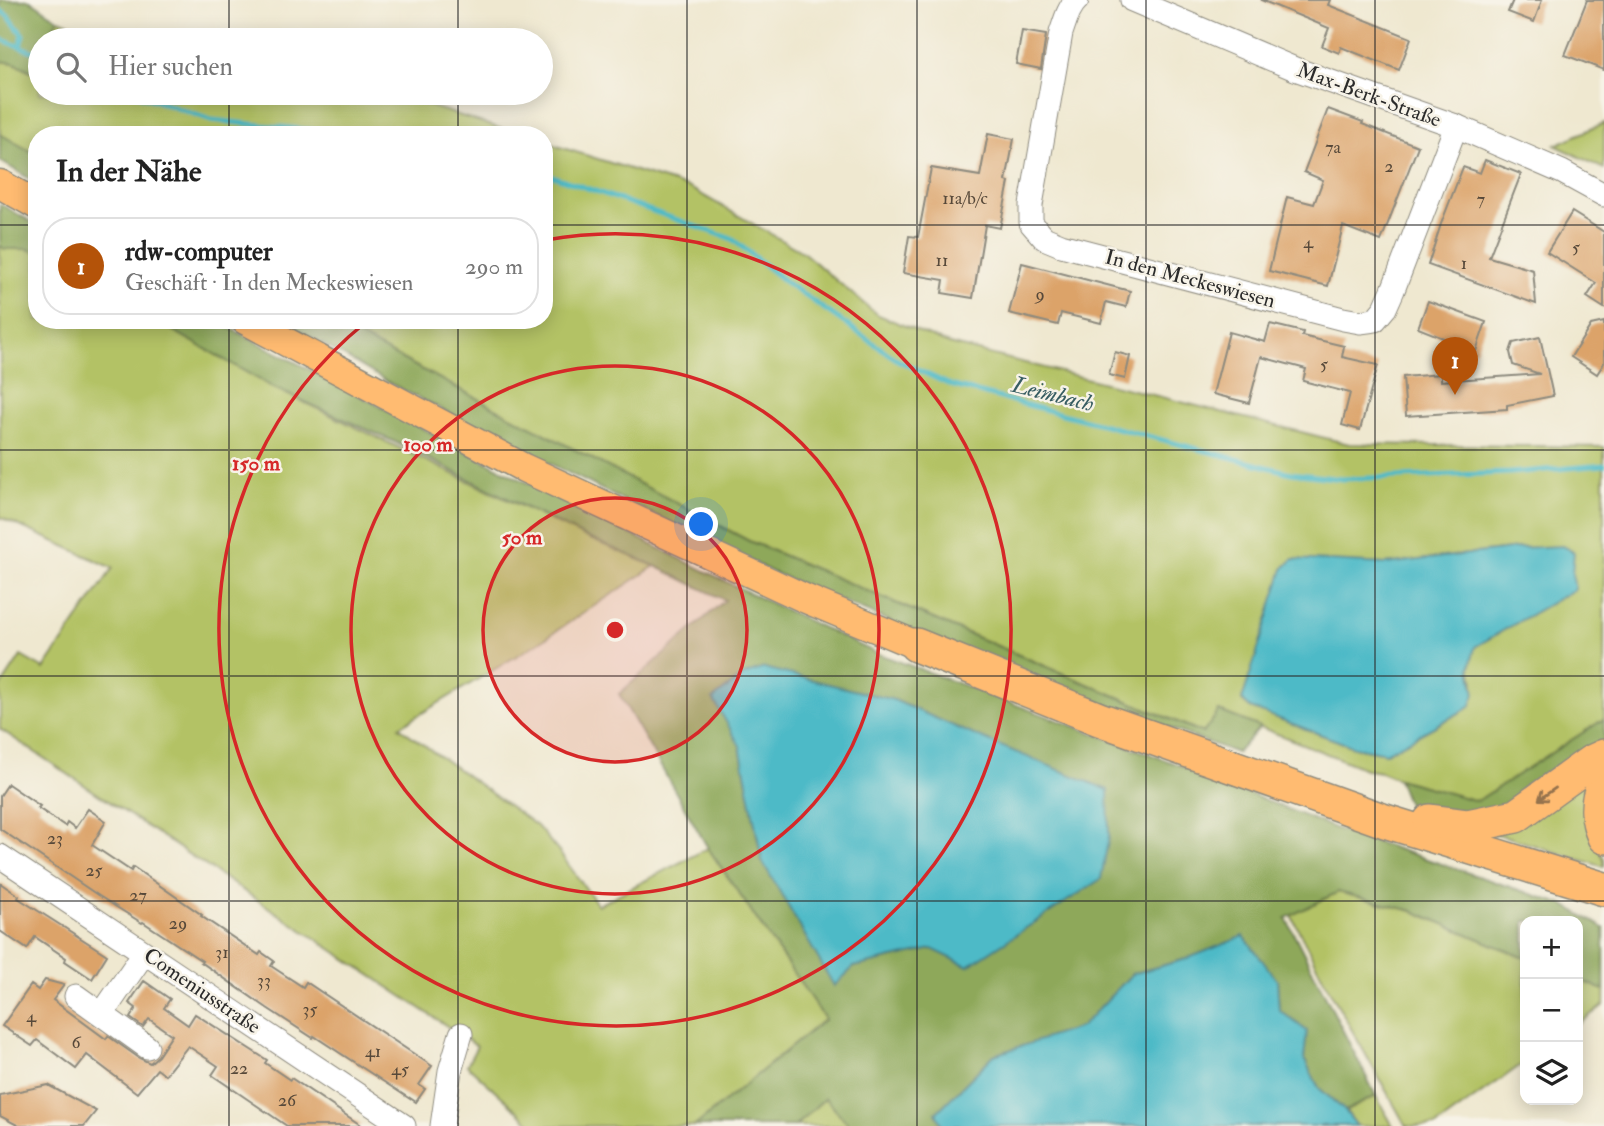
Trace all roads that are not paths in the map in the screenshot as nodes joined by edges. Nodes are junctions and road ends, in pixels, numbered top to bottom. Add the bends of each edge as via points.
1 (1077, 0) edge
2 (1132, 0) edge
3 (1456, 126) junction
4 (0, 184) edge
5 (1604, 195) edge
6 (28, 200) edge
7 (262, 329) edge
8 (916, 645) joint
9 (1604, 756) edge
10 (1604, 783) edge
11 (1385, 821) junction
12 (1604, 837) edge
13 (0, 856) edge
14 (1590, 885) edge
15 (1604, 897) edge
16 (144, 953) junction
17 (76, 996) dead end
18 (102, 1014) junction
19 (461, 1034) dead end
20 (147, 1047) dead end
21 (404, 1126) edge
22 (442, 1126) edge

1 - 3 street, In den Meckeswiesen via 1061,33 1031,205 1031,223 1044,238 1061,244 1343,319 1375,320 1393,290
2 - 3 street, Max-Berk-Straße via 1295,69
3 - 5 street, Max-Berk-Straße
4 - 6 main road
7 - 8 main road via 524,468
8 - 11 highway via 1100,719
9 -> 11 highway via 1516,816 1468,826
10 - 12 highway via 1598,795
11 - 14 highway
13 - 16 street, Comeniusstraße
14 - 15 highway
16 - 18 street
16 - 21 street, Comeniusstraße
17 - 18 street
18 - 20 street
19 - 22 street

